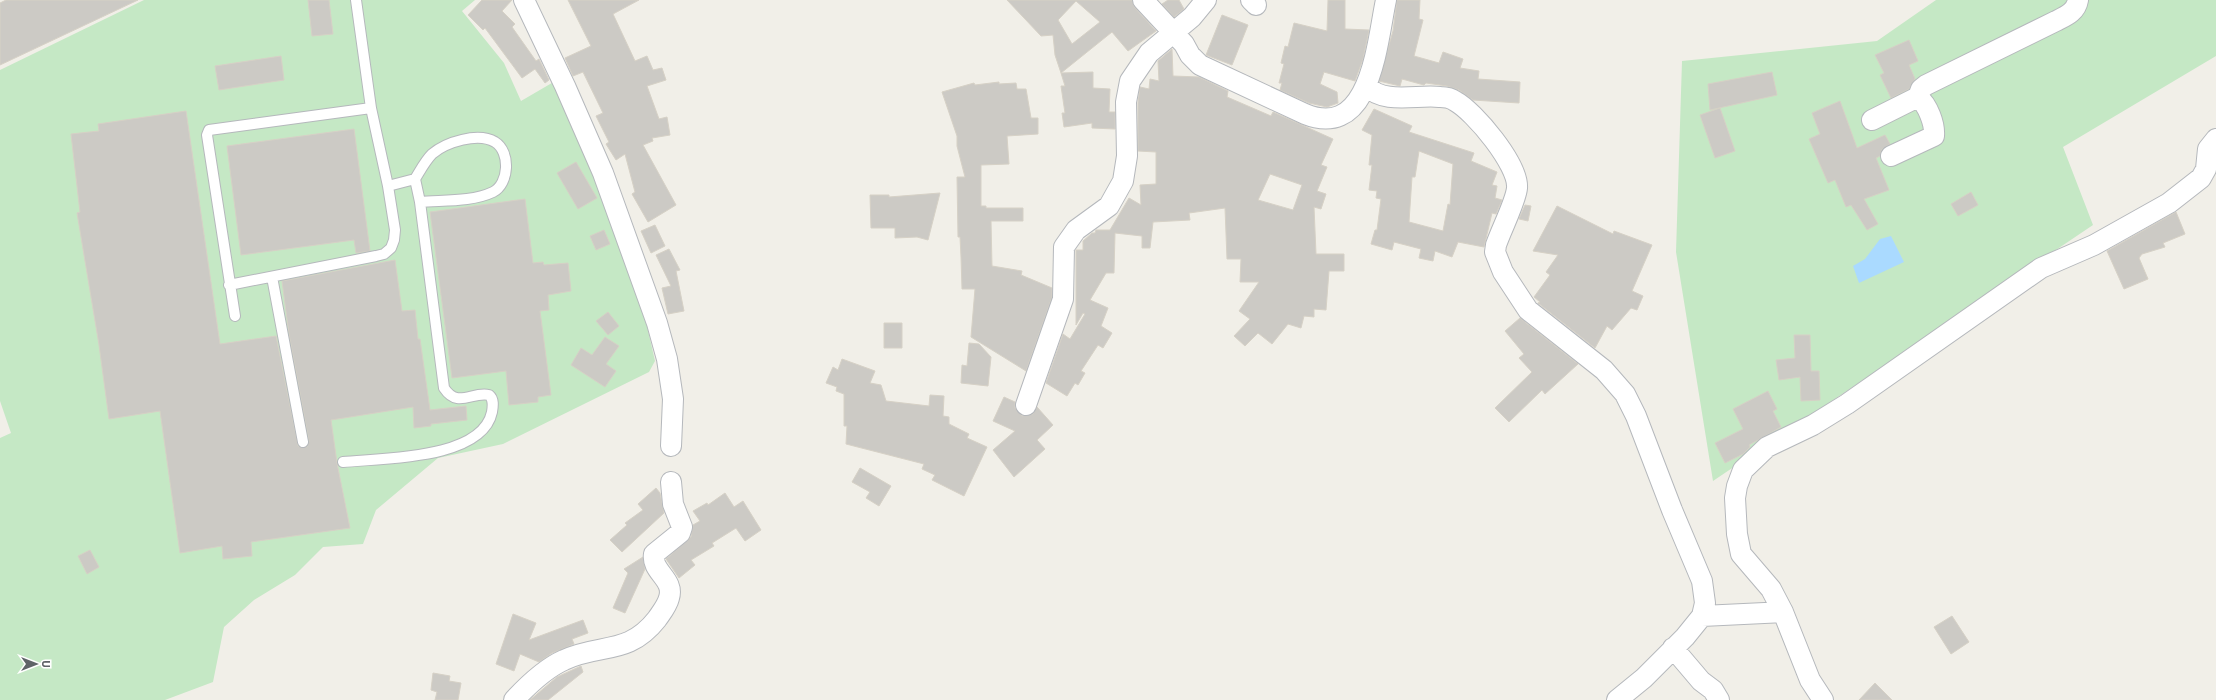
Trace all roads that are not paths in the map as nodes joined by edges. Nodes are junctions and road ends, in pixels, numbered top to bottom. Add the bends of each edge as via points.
1 (356, 0) edge
2 (524, 0) edge
3 (1143, 0) edge
4 (1206, 0) edge
5 (1386, 0) edge
6 (2078, 0) edge
7 (1172, 32) junction
8 (1367, 86) junction
9 (1918, 98) junction
10 (371, 108) junction
11 (1872, 120) dead end
12 (2216, 139) edge
13 (1891, 156) dead end
14 (415, 179) junction
15 (388, 186) junction
16 (420, 202) junction
17 (272, 277) junction
18 (230, 285) junction
19 (235, 316) dead end
20 (1026, 405) dead end
21 (303, 442) dead end
22 (671, 446) dead end
23 (343, 462) dead end
24 (671, 482) dead end
25 (1783, 612) junction
26 (1702, 616) junction
27 (1672, 648) junction
28 (514, 700) edge
29 (1617, 700) edge
30 (1719, 700) edge
31 (1823, 700) edge

1 - 10 lane
2 - 22 street via 603,173 657,323 672,384
3 - 7 street
4 - 7 street via 1192,17
5 - 8 street
6 - 9 street via 2076,8 2071,13 1931,81 1921,89
7 - 8 street via 1200,65 1209,71 1315,118 1330,120 1346,114
7 - 20 street via 1149,53 1130,81 1126,102 1126,168 1117,194 1103,212 1076,230 1064,248 1063,298
8 - 26 street via 1374,92 1394,98 1438,97 1454,100 1463,106 1493,139 1511,163 1517,187 1496,245 1498,261 1506,278 1528,310 1604,370 1631,404 1702,581 1705,603
9 - 11 street
9 - 13 street via 1925,105 1935,129 1934,136
10 - 15 lane
10 - 18 lane via 209,130 207,135
12 - 25 street via 2208,149 2206,169 2202,178 2169,203 2094,246 2041,268 1847,404 1813,425 1767,447 1753,458 1743,470 1737,486 1737,534 1742,554 1771,589
14 - 15 lane
14 - 16 lane
14 - 16 lane via 431,155 450,144 480,138 497,143 506,163 505,179 497,190 471,197
15 - 17 lane via 394,230 394,240 388,251 376,256
16 - 23 lane via 442,380 449,395 456,398 489,395 493,404 491,417 475,436 453,447 420,454
17 - 18 lane
17 - 21 lane
18 - 19 lane
24 - 28 street via 673,504 682,527 680,533 654,554 654,560 668,581 670,590 669,598 659,615 642,635 632,641 564,660 542,675
25 - 26 street
25 - 31 street via 1810,680
26 - 27 street
27 - 29 street via 1644,678
27 - 30 street via 1713,690

